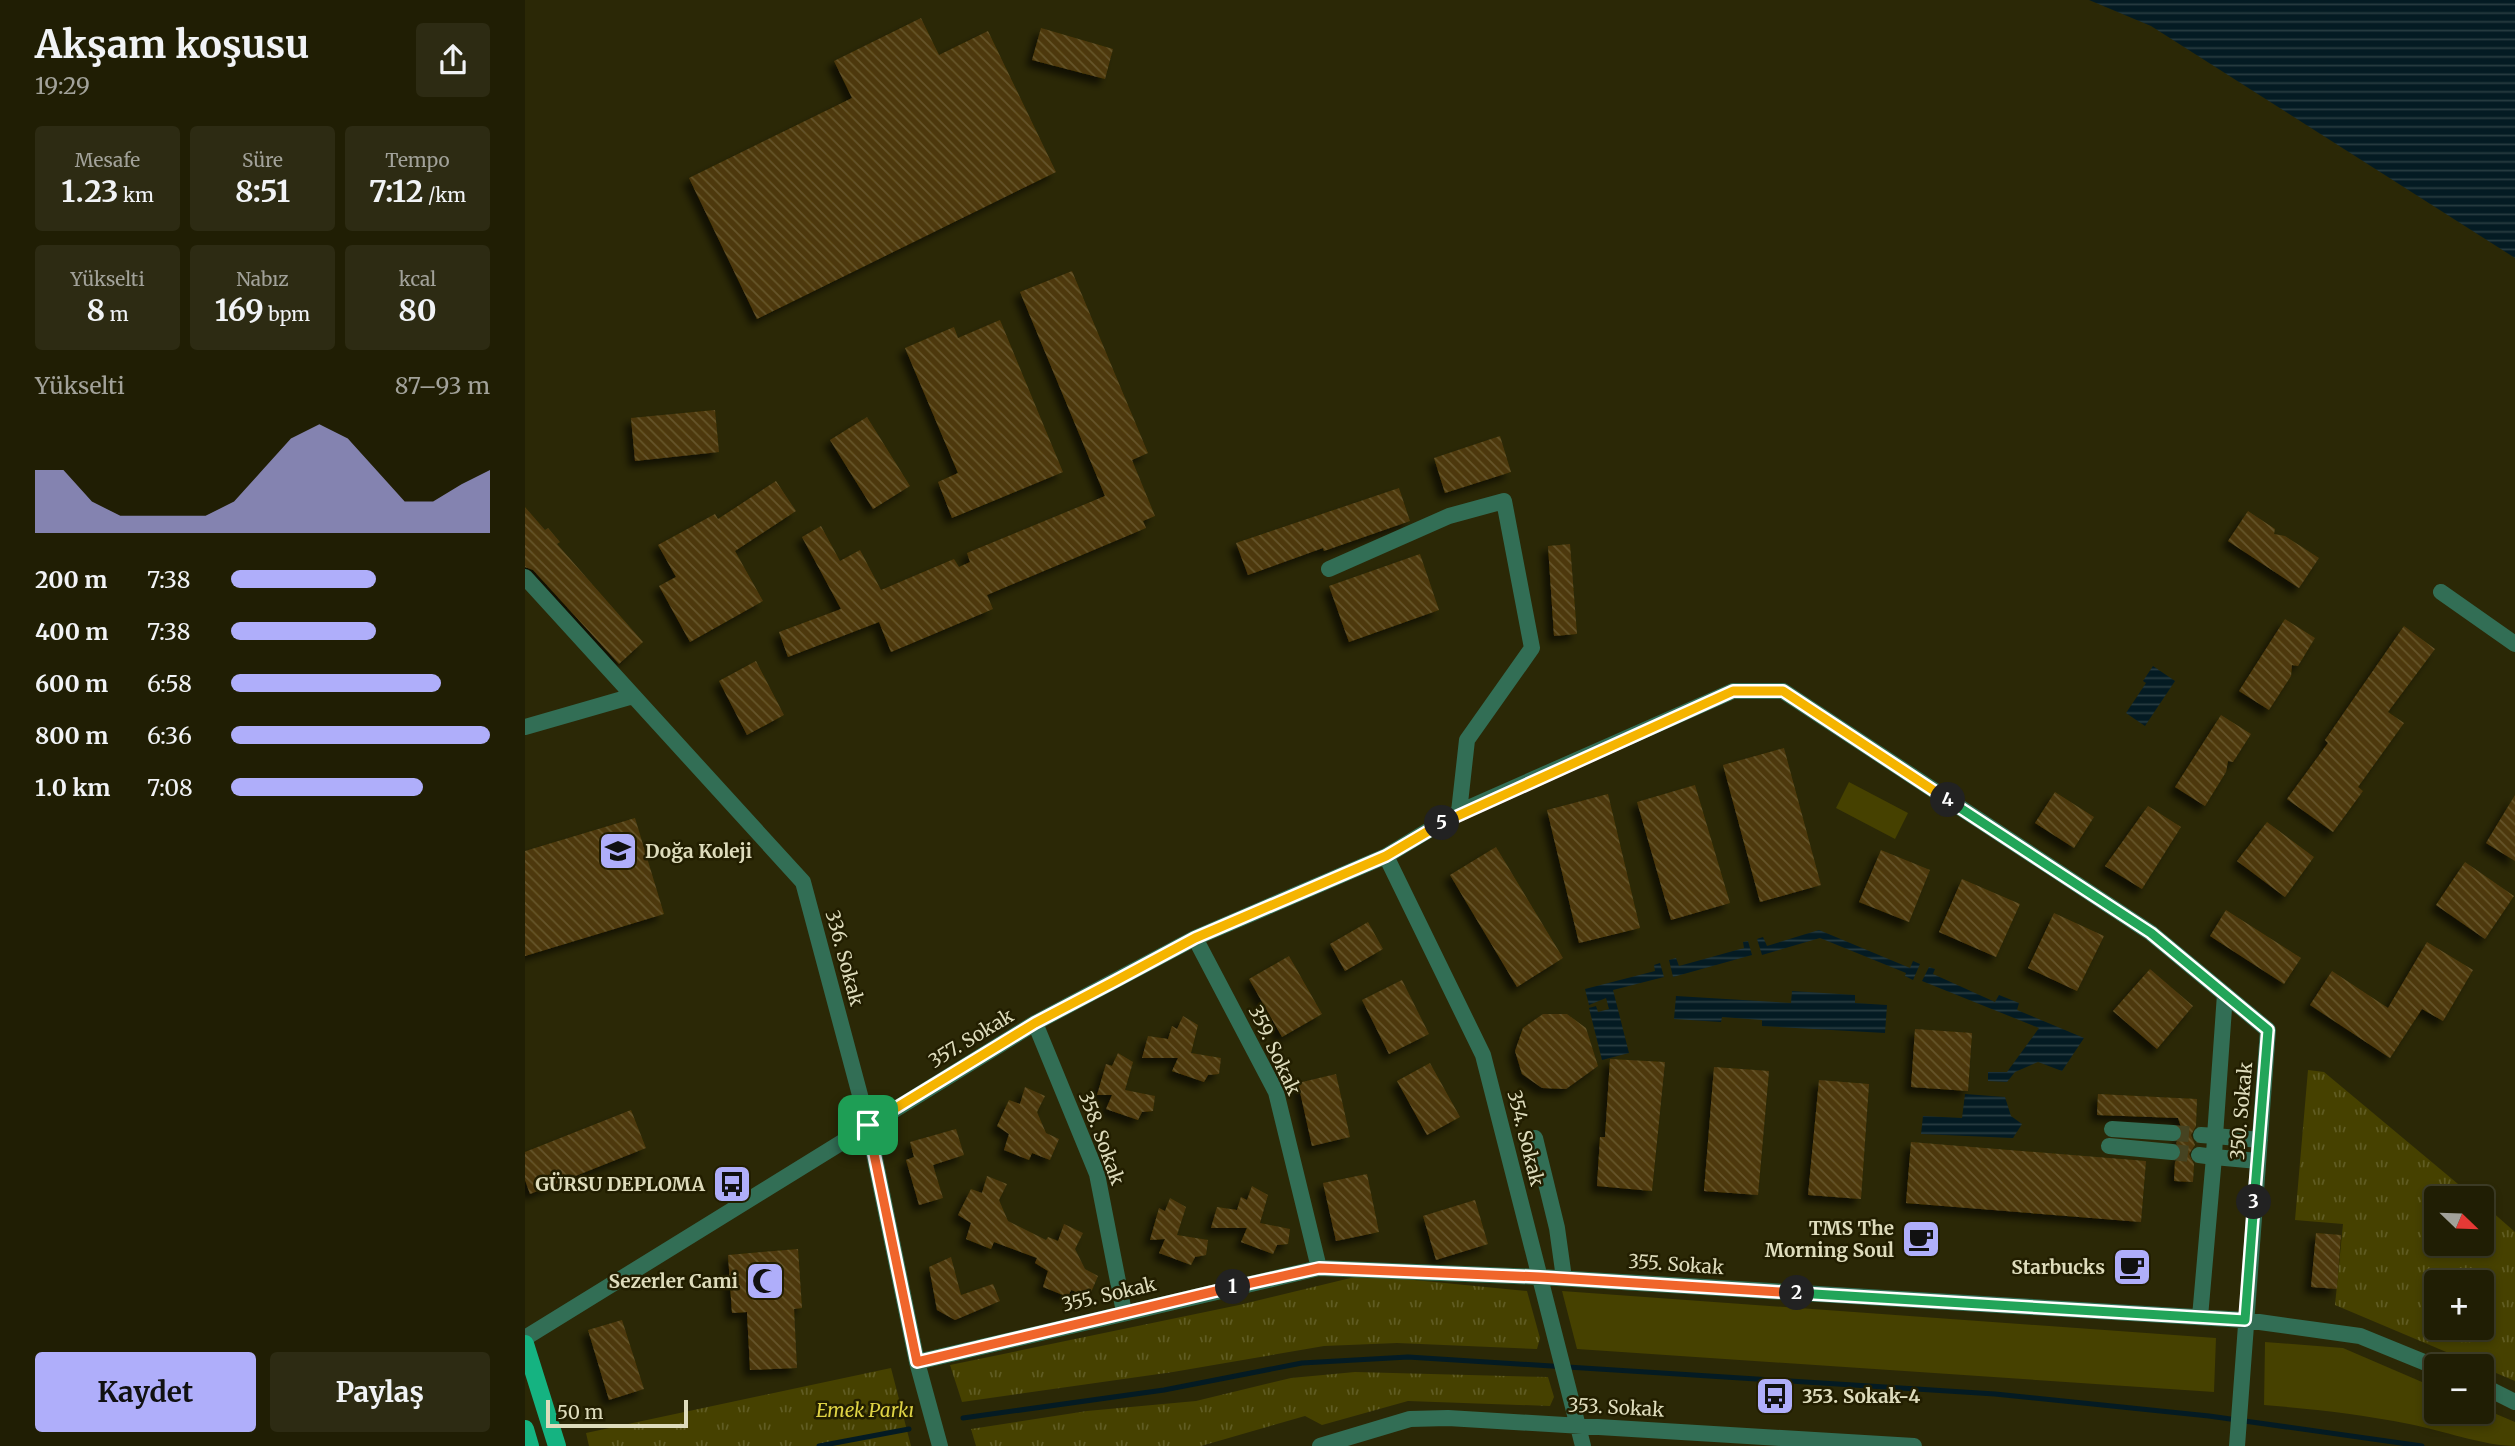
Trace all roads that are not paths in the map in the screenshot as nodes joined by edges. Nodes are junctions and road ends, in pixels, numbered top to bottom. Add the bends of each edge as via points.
1 (1329, 569) dead end
2 (525, 577) edge
3 (2441, 592) dead end
4 (2515, 644) edge
5 (633, 696) junction
6 (525, 727) edge
7 (1459, 813) junction
8 (1386, 856) junction
9 (1195, 938) junction
10 (2225, 994) junction
11 (1035, 1023) junction
12 (2268, 1030) joint
13 (868, 1125) junction
14 (2112, 1129) dead end
15 (2173, 1133) tunnel mouth
16 (2208, 1136) junction
17 (1535, 1138) dead end
18 (2260, 1140) junction
19 (2109, 1146) dead end
20 (2172, 1152) tunnel mouth
21 (2206, 1156) junction
22 (2258, 1161) junction
23 (1319, 1268) junction
24 (1540, 1277) junction
25 (1564, 1278) junction
26 (1124, 1312) junction
27 (2200, 1317) junction
28 (2245, 1320) junction
29 (525, 1338) edge
30 (525, 1345) edge
31 (917, 1362) junction
32 (2424, 1362) edge
33 (2494, 1392) edge
34 (2515, 1402) edge
35 (1578, 1425) junction
36 (525, 1429) edge
37 (1369, 1439) edge
38 (2237, 1442) edge
39 (530, 1446) edge
40 (557, 1446) edge
41 (940, 1446) edge
42 (1319, 1446) edge
43 (1583, 1446) edge
44 (1914, 1446) edge

1 - 7 street via 1449,516 1504,501 1532,648 1468,740
2 - 5 street, 336. Sokak
3 - 4 street
5 - 6 street
5 - 13 street, 336. Sokak via 803,882
7 - 8 street, 357. Sokak
7 - 10 street, 357. Sokak via 1733,691 1783,691 2151,933
8 - 9 street, 357. Sokak
8 - 24 street, 354. Sokak via 1483,1055
9 - 11 street, 357. Sokak
9 - 23 street, 359. Sokak via 1276,1092
10 - 12 street, 357. Sokak
10 - 16 street
11 - 13 street, 357. Sokak
11 - 26 street, 358. Sokak via 1097,1174
12 - 18 street, 350. Sokak
13 - 29 street, 357. Sokak
13 - 31 street, 336. Sokak
14 - 15 street
16 - 18 street
16 - 21 street
17 - 25 street
18 - 22 street, 350. Sokak
19 - 20 street
21 - 22 street
21 - 27 street
22 - 28 street, 350. Sokak
23 - 24 street, 355. Sokak
23 - 26 street, 355. Sokak
24 - 25 street, 355. Sokak
24 - 35 street, 354. Sokak
25 - 27 street, 355. Sokak
26 - 31 street, 355. Sokak
27 - 28 street, 355. Sokak
28 - 32 street, 355. Sokak via 2360,1336
28 - 38 street, 350. Sokak
30 - 40 main road
31 - 41 street, 336. Sokak
33 - 34 street
35 - 37 street, 353. Sokak via 1410,1419
35 - 43 street, 354. Sokak
35 - 44 street, 353. Sokak
36 - 39 main road
37 - 42 street, 353. Sokak

